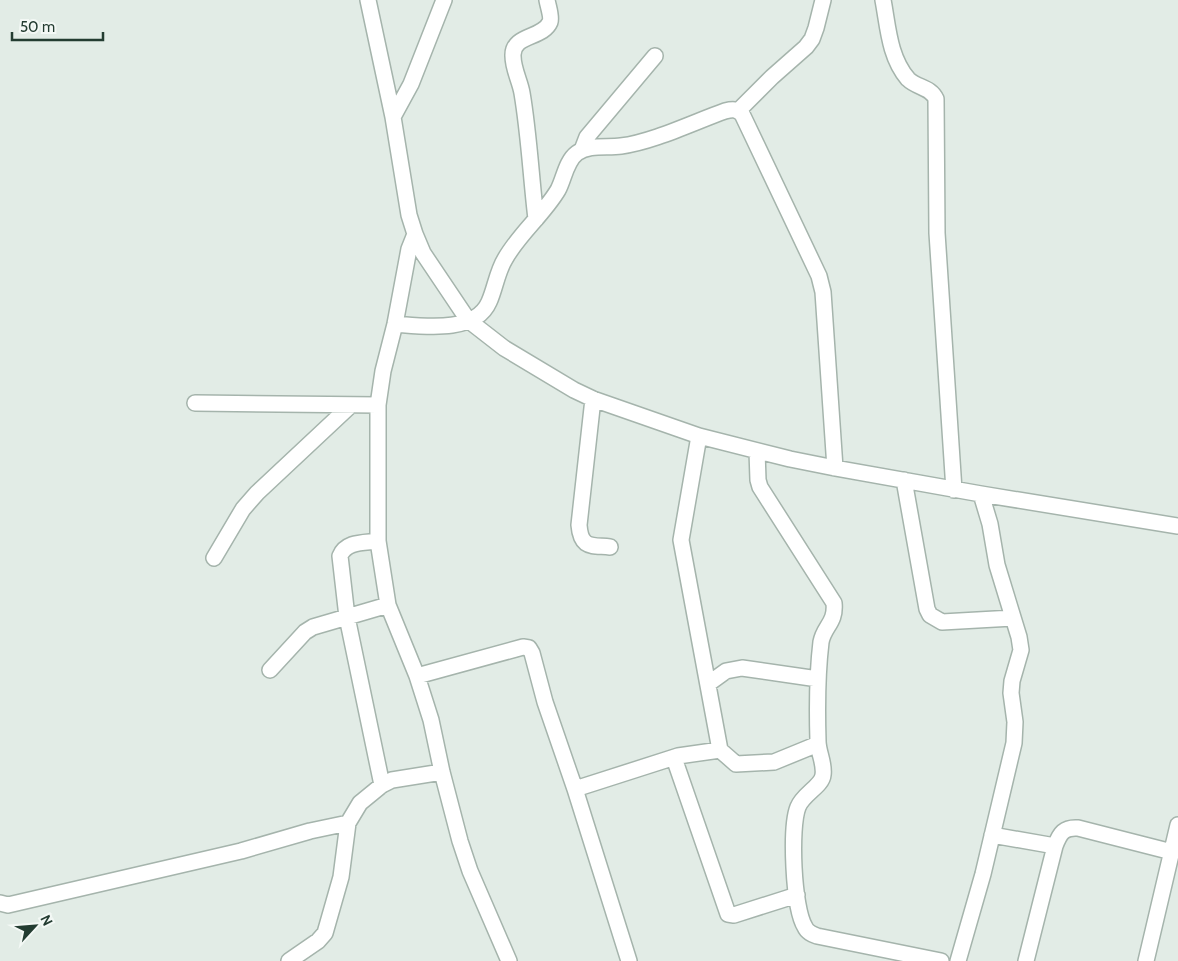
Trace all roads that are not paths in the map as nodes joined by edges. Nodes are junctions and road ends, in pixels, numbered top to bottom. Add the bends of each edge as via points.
1 (368, 0) edge
2 (444, 0) edge
3 (547, 0) edge
4 (823, 0) edge
5 (883, 0) edge
6 (655, 56) dead end
7 (738, 111) junction
8 (393, 117) junction
9 (582, 150) junction
10 (536, 219) junction
11 (415, 234) junction
12 (468, 320) junction
13 (395, 324) junction
14 (593, 399) junction
15 (195, 403) dead end
16 (351, 405) junction
17 (378, 405) junction
18 (699, 436) junction
19 (757, 451) junction
20 (835, 468) junction
21 (904, 480) junction
22 (954, 490) junction
23 (981, 494) junction
24 (1178, 526) edge
25 (378, 541) junction
26 (610, 547) dead end
27 (214, 558) dead end
28 (388, 605) junction
29 (347, 617) junction
30 (1013, 618) junction
31 (270, 670) dead end
32 (418, 676) junction
33 (818, 680) junction
34 (708, 684) junction
35 (818, 744) junction
36 (720, 750) junction
37 (674, 758) junction
38 (442, 772) junction
39 (382, 785) junction
40 (575, 789) junction
41 (348, 823) junction
42 (1178, 825) edge
43 (992, 836) junction
44 (1055, 846) junction
45 (1172, 852) junction
46 (797, 896) junction
47 (0, 903) edge
48 (289, 961) edge
49 (510, 961) edge
50 (629, 961) edge
51 (941, 961) edge
52 (958, 961) edge
53 (1026, 961) edge
54 (1146, 961) edge

1 - 8 street
2 - 8 street via 411,84
3 - 10 street via 549,24 518,43 513,57 522,94
4 - 7 street via 816,28 806,47
5 - 22 street via 892,48 904,73 916,85 934,93 936,98 937,233
6 - 9 street via 588,137
7 - 9 street via 726,110 642,142
7 - 20 street via 819,276 823,292
8 - 11 street
9 - 10 street via 571,159 559,189
10 - 12 street via 504,261 482,313
11 - 12 street via 423,253
11 - 13 street via 409,249
12 - 13 street via 441,327
12 - 14 street via 504,348
13 - 17 street
14 - 18 street
14 - 26 street via 580,535 587,545
15 - 16 street
16 - 17 street
16 - 27 street via 257,493 243,509
17 - 25 street
18 - 19 street
18 - 34 street via 681,540
19 - 20 street
19 - 33 street via 760,488 834,603 833,618 823,634
20 - 21 street
21 - 22 street
21 - 30 street via 930,615 942,622
22 - 23 street
23 - 24 street
23 - 30 street via 990,524 996,565
25 - 28 street
25 - 29 street via 349,545 340,556
28 - 29 street
28 - 32 street
29 - 31 street via 305,632
29 - 39 street
30 - 43 street via 1021,650 1011,693 1015,732
32 - 38 street
32 - 40 street via 529,648
33 - 34 street via 742,668 726,671
33 - 35 street
34 - 36 street
35 - 36 street via 774,762 736,764
35 - 46 street via 822,779 805,795 796,810 793,846
36 - 37 street
37 - 40 street
37 - 46 street via 728,914
38 - 39 street via 392,780
38 - 49 street via 470,871
39 - 41 street via 360,803
40 - 50 street
41 - 47 street via 222,856 8,905
41 - 48 street via 341,877 325,934
42 - 45 street
43 - 44 street
43 - 52 street
44 - 45 street via 1063,830 1078,828
44 - 53 street
45 - 54 street
46 - 51 street via 805,928 817,936

